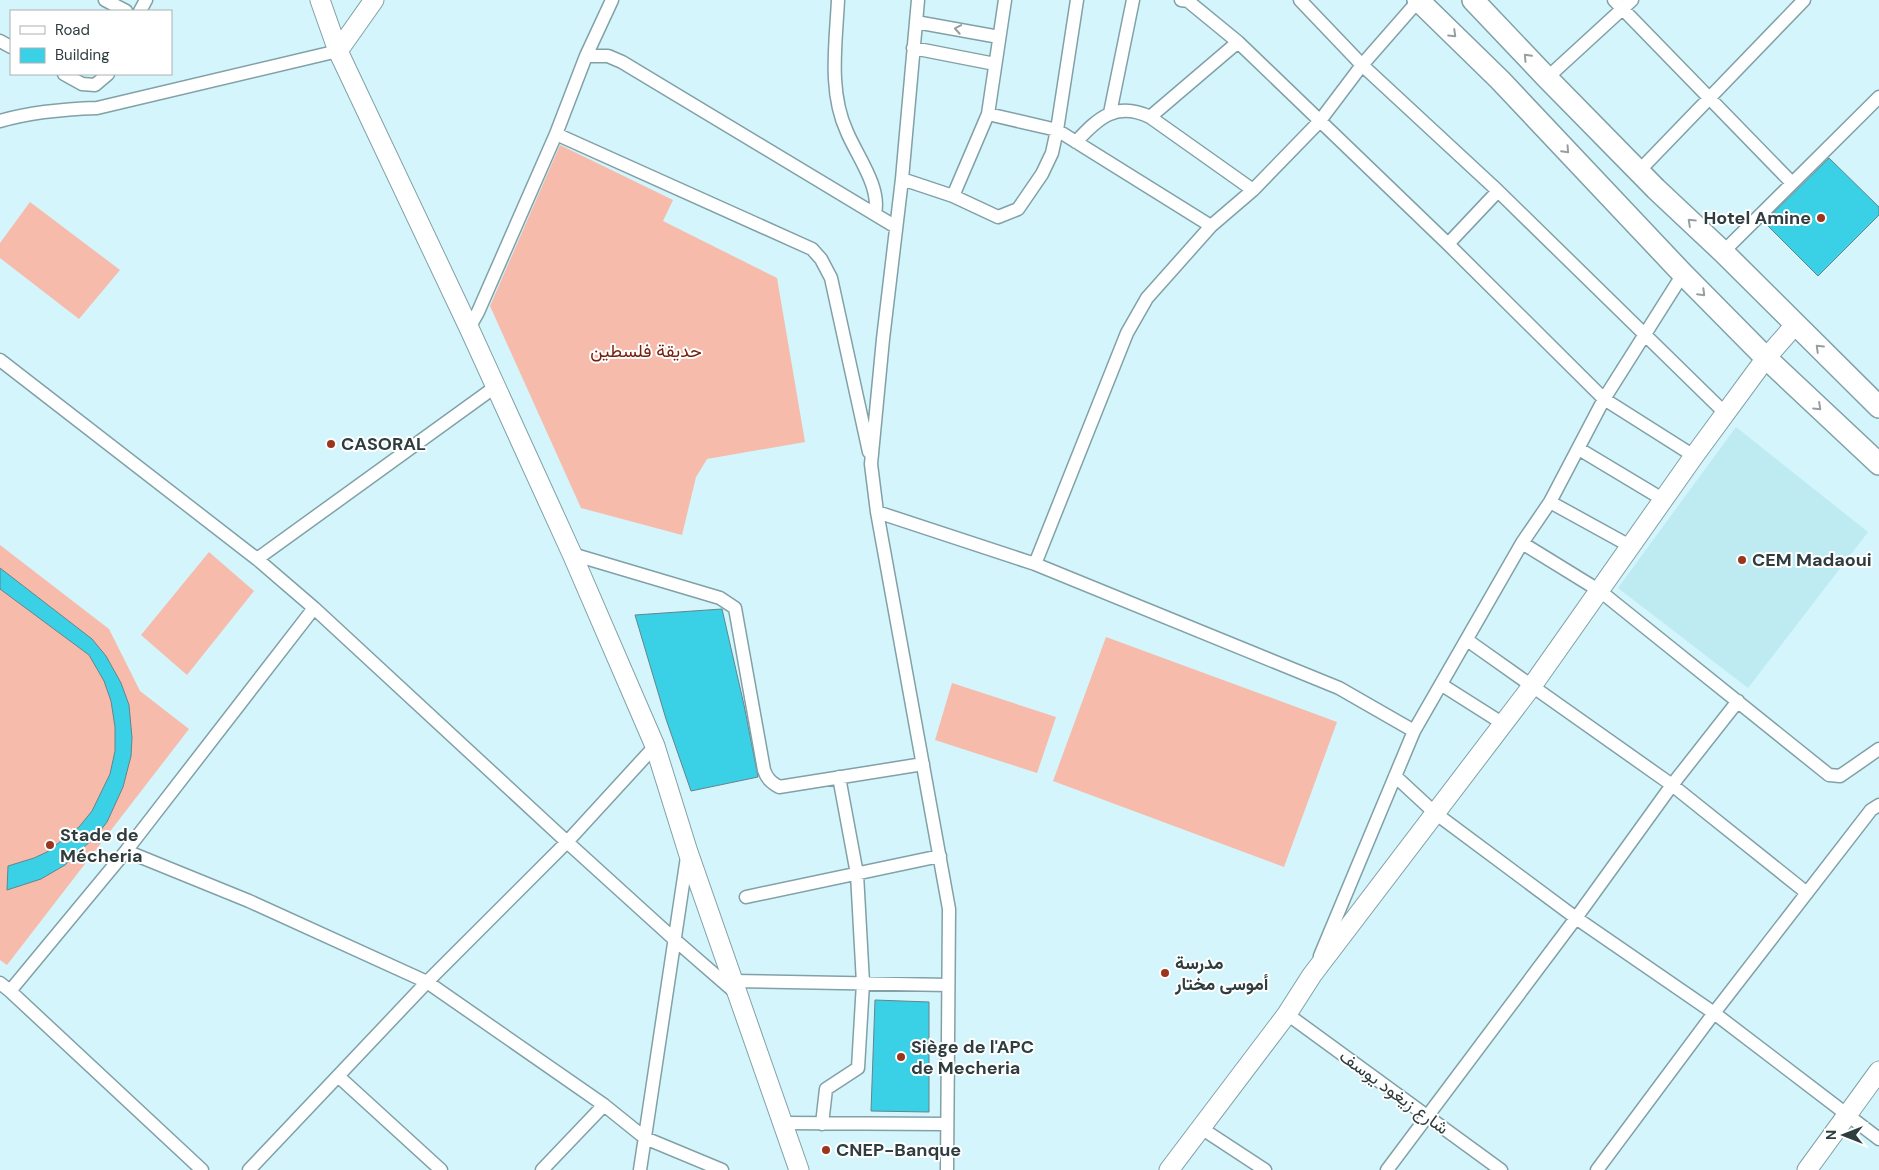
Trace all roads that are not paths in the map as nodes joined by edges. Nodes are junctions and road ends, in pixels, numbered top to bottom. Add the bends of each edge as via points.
1 (104, 0) edge
2 (320, 0) edge
3 (374, 0) edge
4 (612, 0) edge
5 (838, 0) edge
6 (918, 0) edge
7 (1005, 0) edge
8 (1077, 0) edge
9 (1133, 0) edge
10 (1185, 0) edge
11 (1300, 0) edge
12 (1418, 0) edge
13 (1632, 0) edge
14 (1804, 0) edge
15 (1475, 1) edge
16 (1618, 5) edge
17 (124, 10) edge
18 (916, 22) junction
19 (999, 37) junction
20 (1238, 42) junction
21 (913, 48) junction
22 (338, 51) junction
23 (586, 56) junction
24 (995, 64) junction
25 (1362, 65) junction
26 (66, 75) edge
27 (107, 75) edge
28 (1547, 78) junction
29 (1879, 97) edge
30 (1709, 98) junction
31 (1110, 113) junction
32 (988, 114) junction
33 (1150, 117) junction
34 (0, 122) edge
35 (1319, 122) junction
36 (1057, 130) junction
37 (556, 134) junction
38 (1076, 142) junction
39 (1639, 172) junction
40 (902, 180) junction
41 (1792, 183) junction
42 (1253, 190) junction
43 (1498, 191) junction
44 (953, 196) junction
45 (875, 213) junction
46 (1211, 226) junction
47 (896, 227) junction
48 (1448, 244) junction
49 (1723, 252) junction
50 (1683, 274) junction
51 (1795, 325) junction
52 (469, 328) junction
53 (1645, 335) junction
54 (1766, 358) junction
55 (0, 360) edge
56 (495, 387) junction
57 (1604, 399) junction
58 (1879, 407) edge
59 (1726, 414) junction
60 (1579, 449) junction
61 (1694, 456) junction
62 (872, 464) junction
63 (1879, 464) edge
64 (1664, 500) junction
65 (1550, 502) junction
66 (877, 512) junction
67 (1522, 543) junction
68 (1630, 546) junction
69 (572, 554) junction
70 (257, 559) junction
71 (1035, 564) junction
72 (1600, 591) junction
73 (314, 608) junction
74 (1467, 640) junction
75 (1442, 685) junction
76 (1532, 686) junction
77 (1738, 701) junction
78 (1502, 723) junction
79 (1414, 730) junction
80 (655, 746) junction
81 (1879, 749) edge
82 (923, 764) junction
83 (1395, 776) junction
84 (839, 777) junction
85 (1672, 785) junction
86 (1879, 805) edge
87 (1435, 813) junction
88 (567, 842) junction
89 (126, 851) junction
90 (688, 852) junction
91 (940, 856) junction
92 (857, 874) junction
93 (1807, 893) junction
94 (746, 898) dead end
95 (1576, 918) junction
96 (675, 940) junction
97 (1312, 975) junction
98 (427, 982) junction
99 (863, 983) junction
100 (948, 985) junction
101 (5, 987) edge
102 (735, 988) junction
103 (1714, 1013) junction
104 (1287, 1014) junction
105 (1879, 1071) edge
106 (338, 1076) junction
107 (604, 1105) junction
108 (1848, 1115) junction
109 (1427, 1117) junction
110 (783, 1124) junction
111 (822, 1124) junction
112 (947, 1124) junction
113 (1201, 1128) junction
114 (645, 1138) junction
115 (1879, 1139) edge
116 (1390, 1166) edge
117 (202, 1170) edge
118 (249, 1170) edge
119 (441, 1170) edge
120 (542, 1170) edge
121 (640, 1170) edge
122 (722, 1170) edge
123 (799, 1170) edge
124 (947, 1170) edge
125 (1169, 1170) edge
126 (1265, 1170) edge
127 (1377, 1170) edge
128 (1501, 1170) edge
129 (1598, 1170) edge
130 (1807, 1170) edge

1 - 17 street
2 - 22 main road
3 - 22 main road
4 - 23 street
5 - 45 street via 835,64 838,104 846,131 875,192
6 - 18 street
7 - 19 street
8 - 36 street
9 - 31 street
10 - 20 street
11 - 25 street
12 - 25 street
12 -> 50 main road via 1500,80
13 - 16 street
14 - 30 street
28 -> 15 main road
16 - 28 street
16 - 30 street
19 -> 18 street
18 - 21 street
19 - 24 street
20 - 33 street
20 - 35 street
21 - 24 street
21 - 40 street
22 - 34 street via 98,108 58,110
22 - 52 main road
23 - 37 street
23 - 45 street via 608,56 622,62
24 - 32 street
25 - 35 street
25 - 43 street
26 - 27 street via 82,84 94,85
28 - 39 main road
29 - 41 street
30 - 39 street
30 - 41 street
31 - 33 street via 1137,111
31 - 38 street via 1096,121
32 - 36 street
32 - 44 street
33 - 42 street
35 - 42 street
35 - 48 street
36 - 38 street
36 - 44 street via 1052,153 1042,174 1012,213 998,217
37 - 52 street
37 - 62 street via 812,249 831,278
38 - 46 street
49 -> 39 main road
40 - 44 street
40 - 47 street
41 - 49 street
42 - 46 street
43 - 48 street
43 - 53 street
45 - 47 street
46 - 71 street via 1147,298 1126,333
47 - 62 street
48 - 57 street
49 - 51 main road
50 - 53 street
50 -> 54 main road
51 - 54 main road
58 -> 51 main road
52 - 56 main road
53 - 57 street
53 - 59 street
54 - 59 main road
54 -> 63 main road
55 - 70 street
56 - 69 main road
56 - 70 street
57 - 60 street
57 - 61 street
59 - 61 main road
60 - 64 street
60 - 65 street
61 - 64 main road
62 - 66 street
64 - 68 main road
65 - 67 street
65 - 68 street
66 - 71 street
66 - 82 street
67 - 72 street
67 - 74 street
68 - 72 main road
69 - 80 main road
69 - 84 street via 720,598 735,608 767,777 779,787
70 - 73 street
71 - 79 street via 1339,688
72 - 76 main road
72 - 77 street
73 - 88 street
73 - 89 street
74 - 75 street
74 - 76 street
75 - 78 street
75 - 79 street
76 - 78 main road
76 - 85 street
77 - 81 street via 1829,775 1840,776
77 - 85 street
78 - 87 main road
79 - 83 street
80 - 88 street
80 - 90 main road
82 - 84 street
82 - 91 street
83 - 87 street
83 - 97 street
84 - 92 street
85 - 93 street
85 - 95 street
86 - 93 street via 1871,810
87 - 95 street
87 - 97 main road
88 - 96 street
88 - 98 street
89 - 98 street via 249,901
89 - 101 street
90 - 96 street
90 - 102 main road
91 - 92 street
91 - 100 street via 949,909
92 - 94 street
92 - 99 street
93 - 103 street
95 - 103 street
95 - 109 street
96 - 102 street
96 - 114 street
97 - 104 main road
98 - 106 street
98 - 107 street
99 - 100 street
99 - 102 street
99 - 111 street via 858,1068 826,1089
100 - 112 street
101 - 117 street
102 - 110 main road
103 - 108 street
103 - 129 street
104 - 109 street, شارع زيغود يوسف
104 - 113 main road
105 - 108 main road
106 - 118 street
106 - 119 street
107 - 114 street
107 - 120 street
108 - 115 street
108 - 130 main road
109 - 116 street
109 - 128 street, شارع زيغود يوسف
110 - 111 street
110 - 123 main road
111 - 112 street
112 - 124 street
113 - 125 main road
113 - 126 street
114 - 121 street
114 - 122 street
116 - 127 street

